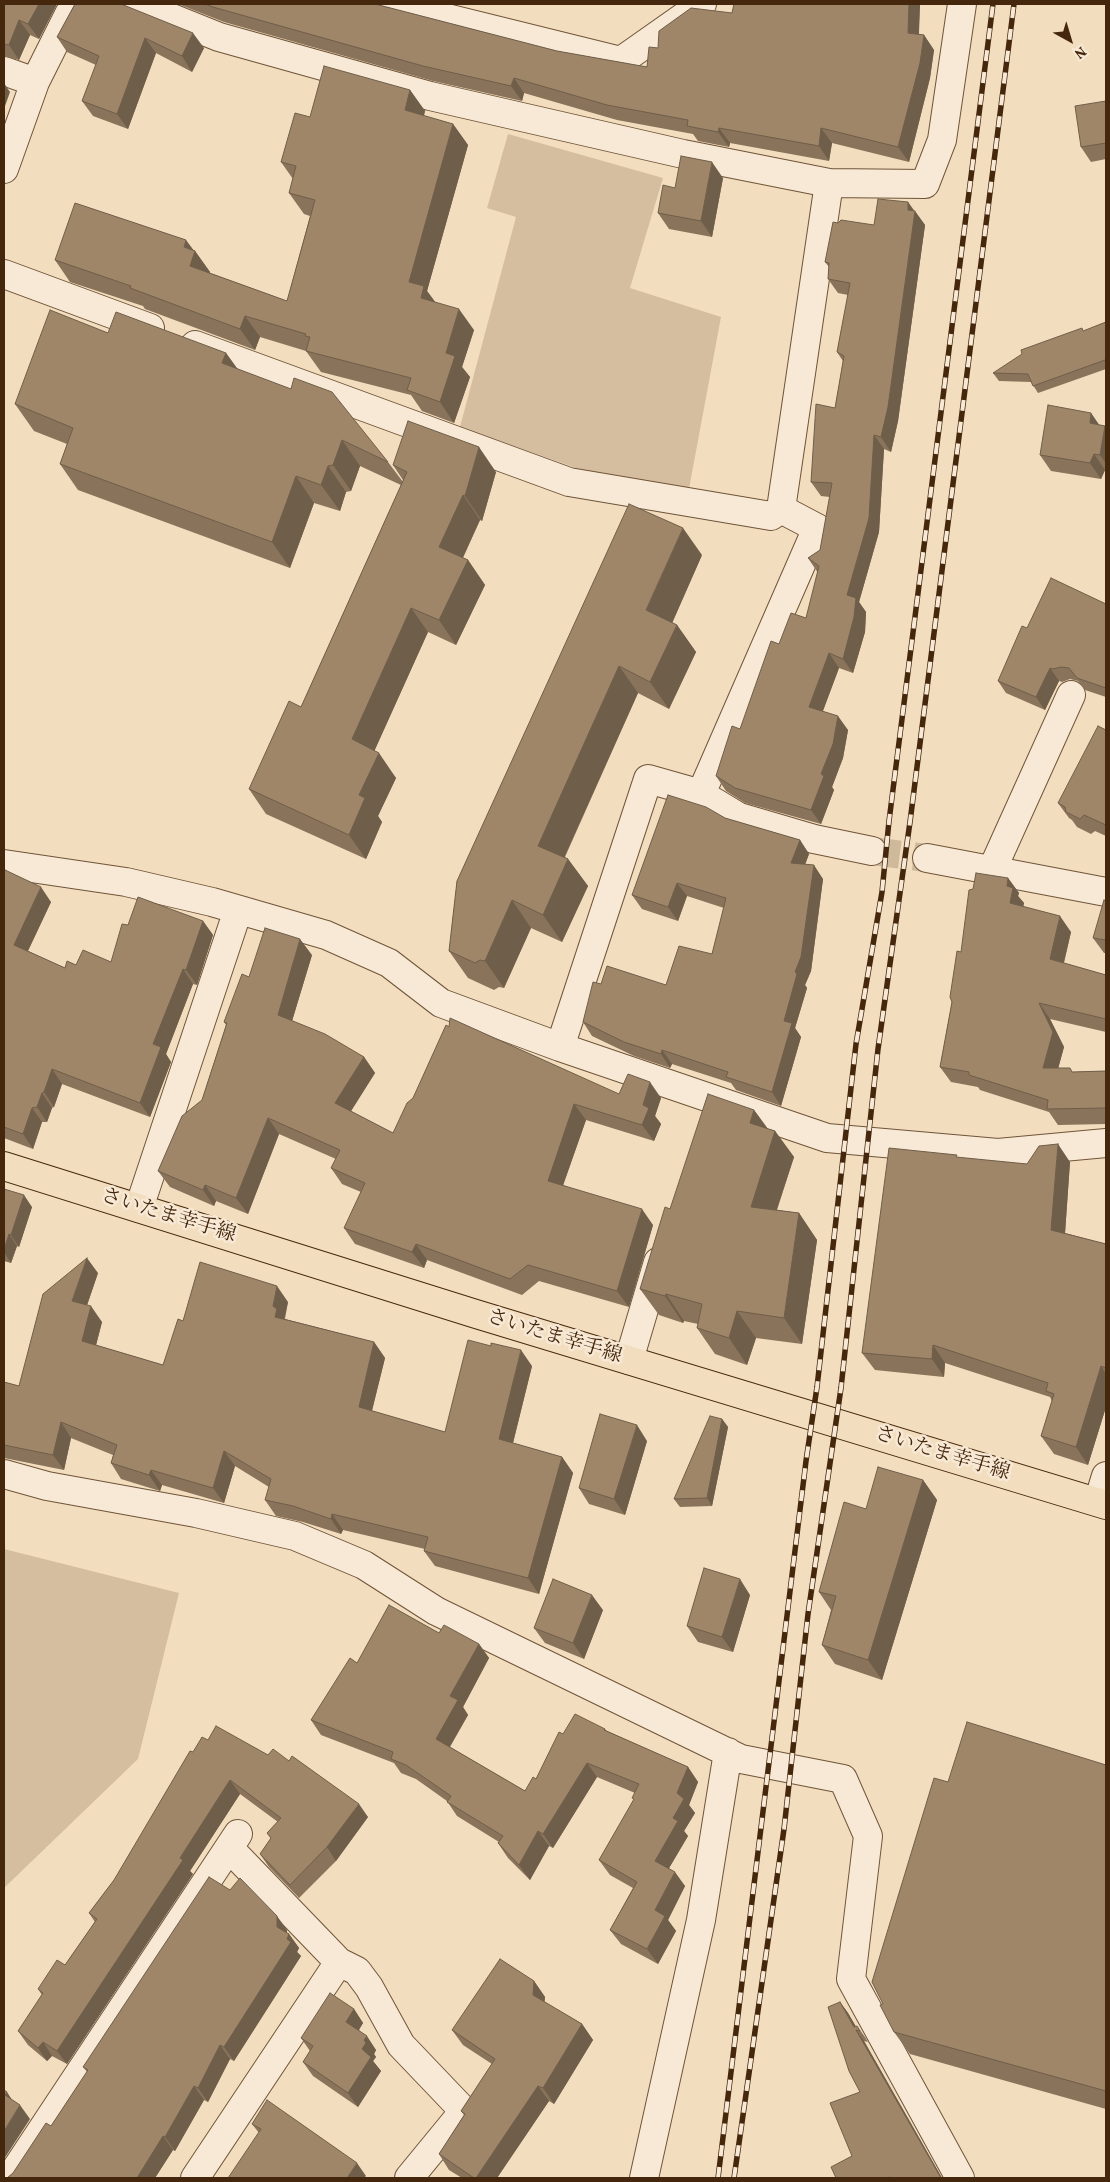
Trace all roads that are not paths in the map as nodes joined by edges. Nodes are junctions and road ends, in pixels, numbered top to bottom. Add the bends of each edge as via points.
1 (76, 4) edge
2 (137, 4) edge
3 (390, 4) edge
4 (702, 4) edge
5 (962, 4) edge
6 (4, 71) edge
7 (35, 82) junction
8 (4, 168) edge
9 (829, 183) junction
10 (4, 274) edge
11 (781, 509) junction
12 (1071, 695) dead end
13 (701, 794) junction
14 (872, 851) tunnel mouth
15 (928, 858) tunnel mouth
16 (4, 864) edge
17 (992, 870) junction
18 (1106, 892) edge
19 (238, 910) junction
20 (560, 1047) junction
21 (1106, 1143) edge
22 (4, 1166) edge
23 (139, 1208) junction
24 (665, 1238) edge
25 (629, 1360) junction
26 (4, 1474) edge
27 (1106, 1476) edge
28 (1102, 1504) edge
29 (728, 1752) junction
30 (339, 1962) junction
31 (10, 2178) edge
32 (195, 2178) edge
33 (411, 2178) edge
34 (644, 2178) edge
35 (960, 2178) edge

1 - 7 street
2 - 9 street via 219,37 430,96 683,154
3 - 4 street via 621,61
5 - 9 street via 942,140 925,184
6 - 7 street
7 - 8 street
9 - 11 street
10 - 11 street via 569,482 770,516
11 - 13 street via 817,528
12 - 17 street
13 - 14 street via 739,817
13 - 20 street via 648,779
15 - 17 street
16 - 19 street via 126,882
17 - 18 street
19 - 20 street via 326,935 389,963 441,1003
19 - 23 street
20 - 21 street via 704,1107 827,1138 998,1153
22 - 23 main road, さいたま幸手線
23 - 25 main road, さいたま幸手線
24 - 25 street
25 - 28 main road, さいたま幸手線
26 - 29 street via 47,1486 196,1513 295,1536 364,1565 436,1611
27 - 28 street
29 - 34 street via 701,1920
29 - 35 street via 741,1759 842,1779 868,1836 851,1979
30 - 31 street via 233,1841
30 - 32 street
30 - 33 street via 357,1971 401,2045 464,2111

